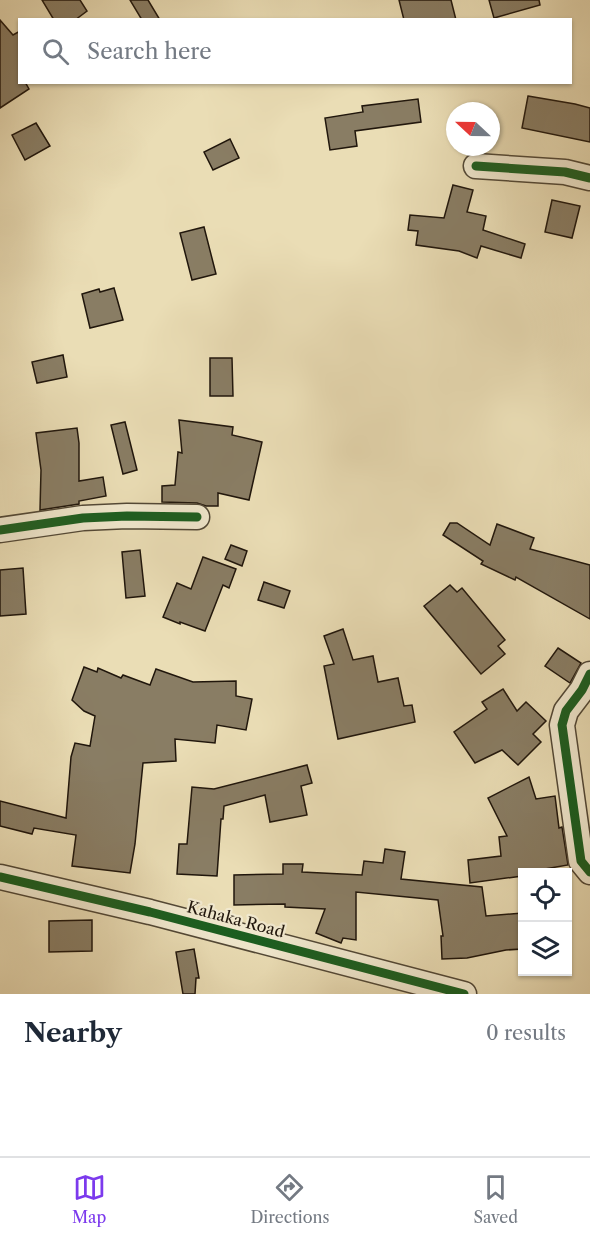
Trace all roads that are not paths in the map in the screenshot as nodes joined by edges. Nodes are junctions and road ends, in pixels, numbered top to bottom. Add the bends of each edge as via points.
1 (476, 166) dead end
2 (590, 178) edge
3 (197, 517) dead end
4 (0, 530) edge
5 (590, 674) edge
6 (590, 872) edge
7 (0, 878) edge
8 (464, 994) edge

1 - 2 street via 565,172
3 - 4 street via 83,518
5 - 6 street via 566,711 562,725 581,861
7 - 8 street, Kahaka Road via 150,912

